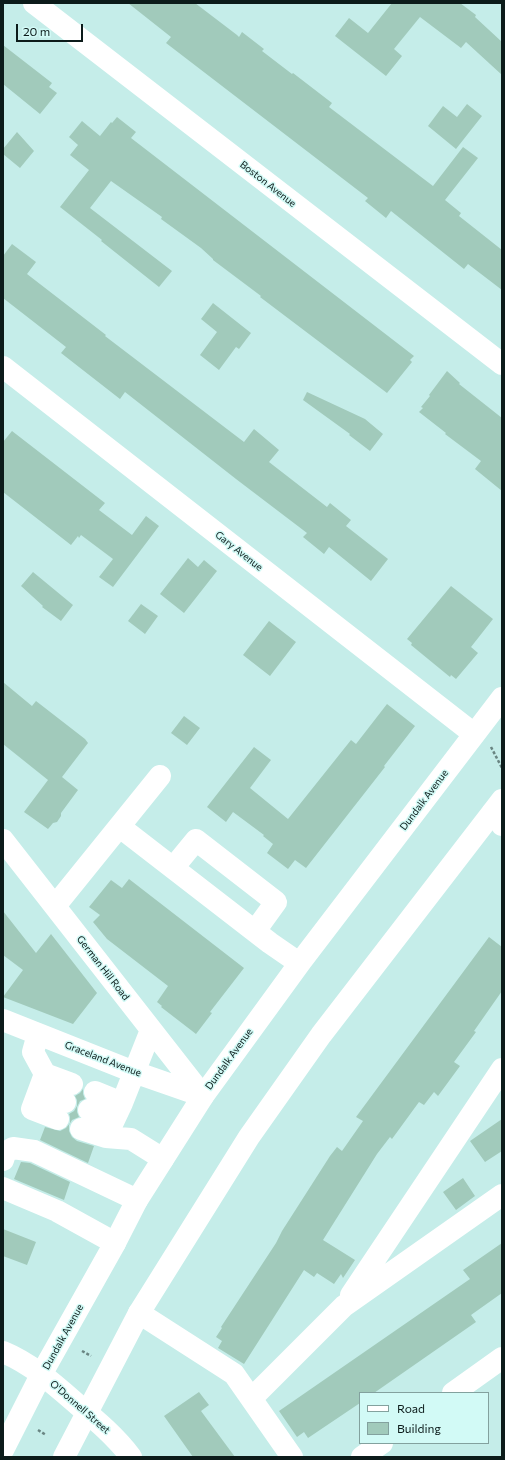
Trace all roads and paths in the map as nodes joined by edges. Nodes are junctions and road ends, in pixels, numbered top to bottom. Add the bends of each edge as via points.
1 (34, 3) edge
2 (502, 364) edge
3 (3, 368) edge
4 (502, 698) edge
5 (482, 739) junction
6 (502, 768) edge
7 (160, 776) dead end
8 (500, 813) edge
9 (120, 827) junction
10 (3, 840) edge
11 (173, 868) junction
12 (55, 906) junction
13 (255, 931) junction
14 (299, 964) junction
15 (3, 1020) edge
16 (151, 1030) junction
17 (38, 1034) junction
18 (502, 1070) edge
19 (134, 1072) junction
20 (42, 1084) junction
21 (203, 1096) junction
22 (114, 1119) junction
23 (163, 1159) junction
24 (3, 1160) edge
25 (3, 1188) edge
26 (502, 1195) edge
27 (137, 1200) junction
28 (115, 1243) junction
29 (344, 1306) junction
30 (139, 1313) junction
31 (82, 1351) dead end
32 (3, 1352) edge
33 (95, 1358) dead end
34 (502, 1358) edge
35 (42, 1373) junction
36 (454, 1392) edge
37 (252, 1398) junction
38 (87, 1412) junction
39 (38, 1430) dead end
40 (46, 1435) dead end
41 (381, 1444) edge
42 (3, 1450) edge
43 (64, 1457) edge
44 (131, 1457) edge
45 (292, 1457) edge
46 (362, 1457) edge

1 - 2 street, Boston Avenue
3 - 5 street, Gary Avenue
4 - 5 street, Dundalk Avenue
5 - 6 path
5 - 14 street, Dundalk Avenue
7 - 9 street
8 - 30 street via 321,1035 258,1124
9 - 11 street
9 - 12 street
10 - 12 street, German Hill Road
11 - 13 street
11 - 13 street via 196,840 276,902
12 - 16 street, German Hill Road
13 - 14 street
14 - 21 street, Dundalk Avenue
15 - 17 street, Graceland Avenue
16 - 19 street
16 - 21 street, German Hill Road
17 - 19 street, Graceland Avenue
17 - 20 street via 33,1052
18 - 29 street
19 - 21 street, Graceland Avenue
19 - 22 street
20 - 20 street via 65,1102 32,1109
21 - 23 street, Dundalk Avenue
22 - 22 street via 88,1110
22 - 23 street via 131,1139
23 - 27 street, Dundalk Avenue
24 - 27 street via 5,1154 13,1148 34,1151
25 - 28 street via 57,1211
26 - 29 street
27 - 28 street, Dundalk Avenue
28 - 35 street, Dundalk Avenue
29 - 37 street
30 - 37 street via 234,1374
30 - 38 street
31 - 33 path
32 - 35 street, O'Donnell Street
34 - 36 street
35 - 38 street, O'Donnell Street
35 - 42 street, Dundalk Avenue
37 - 45 street
38 - 43 street
38 - 44 street, O'Donnell Street via 121,1443
39 - 40 path
41 - 46 street

